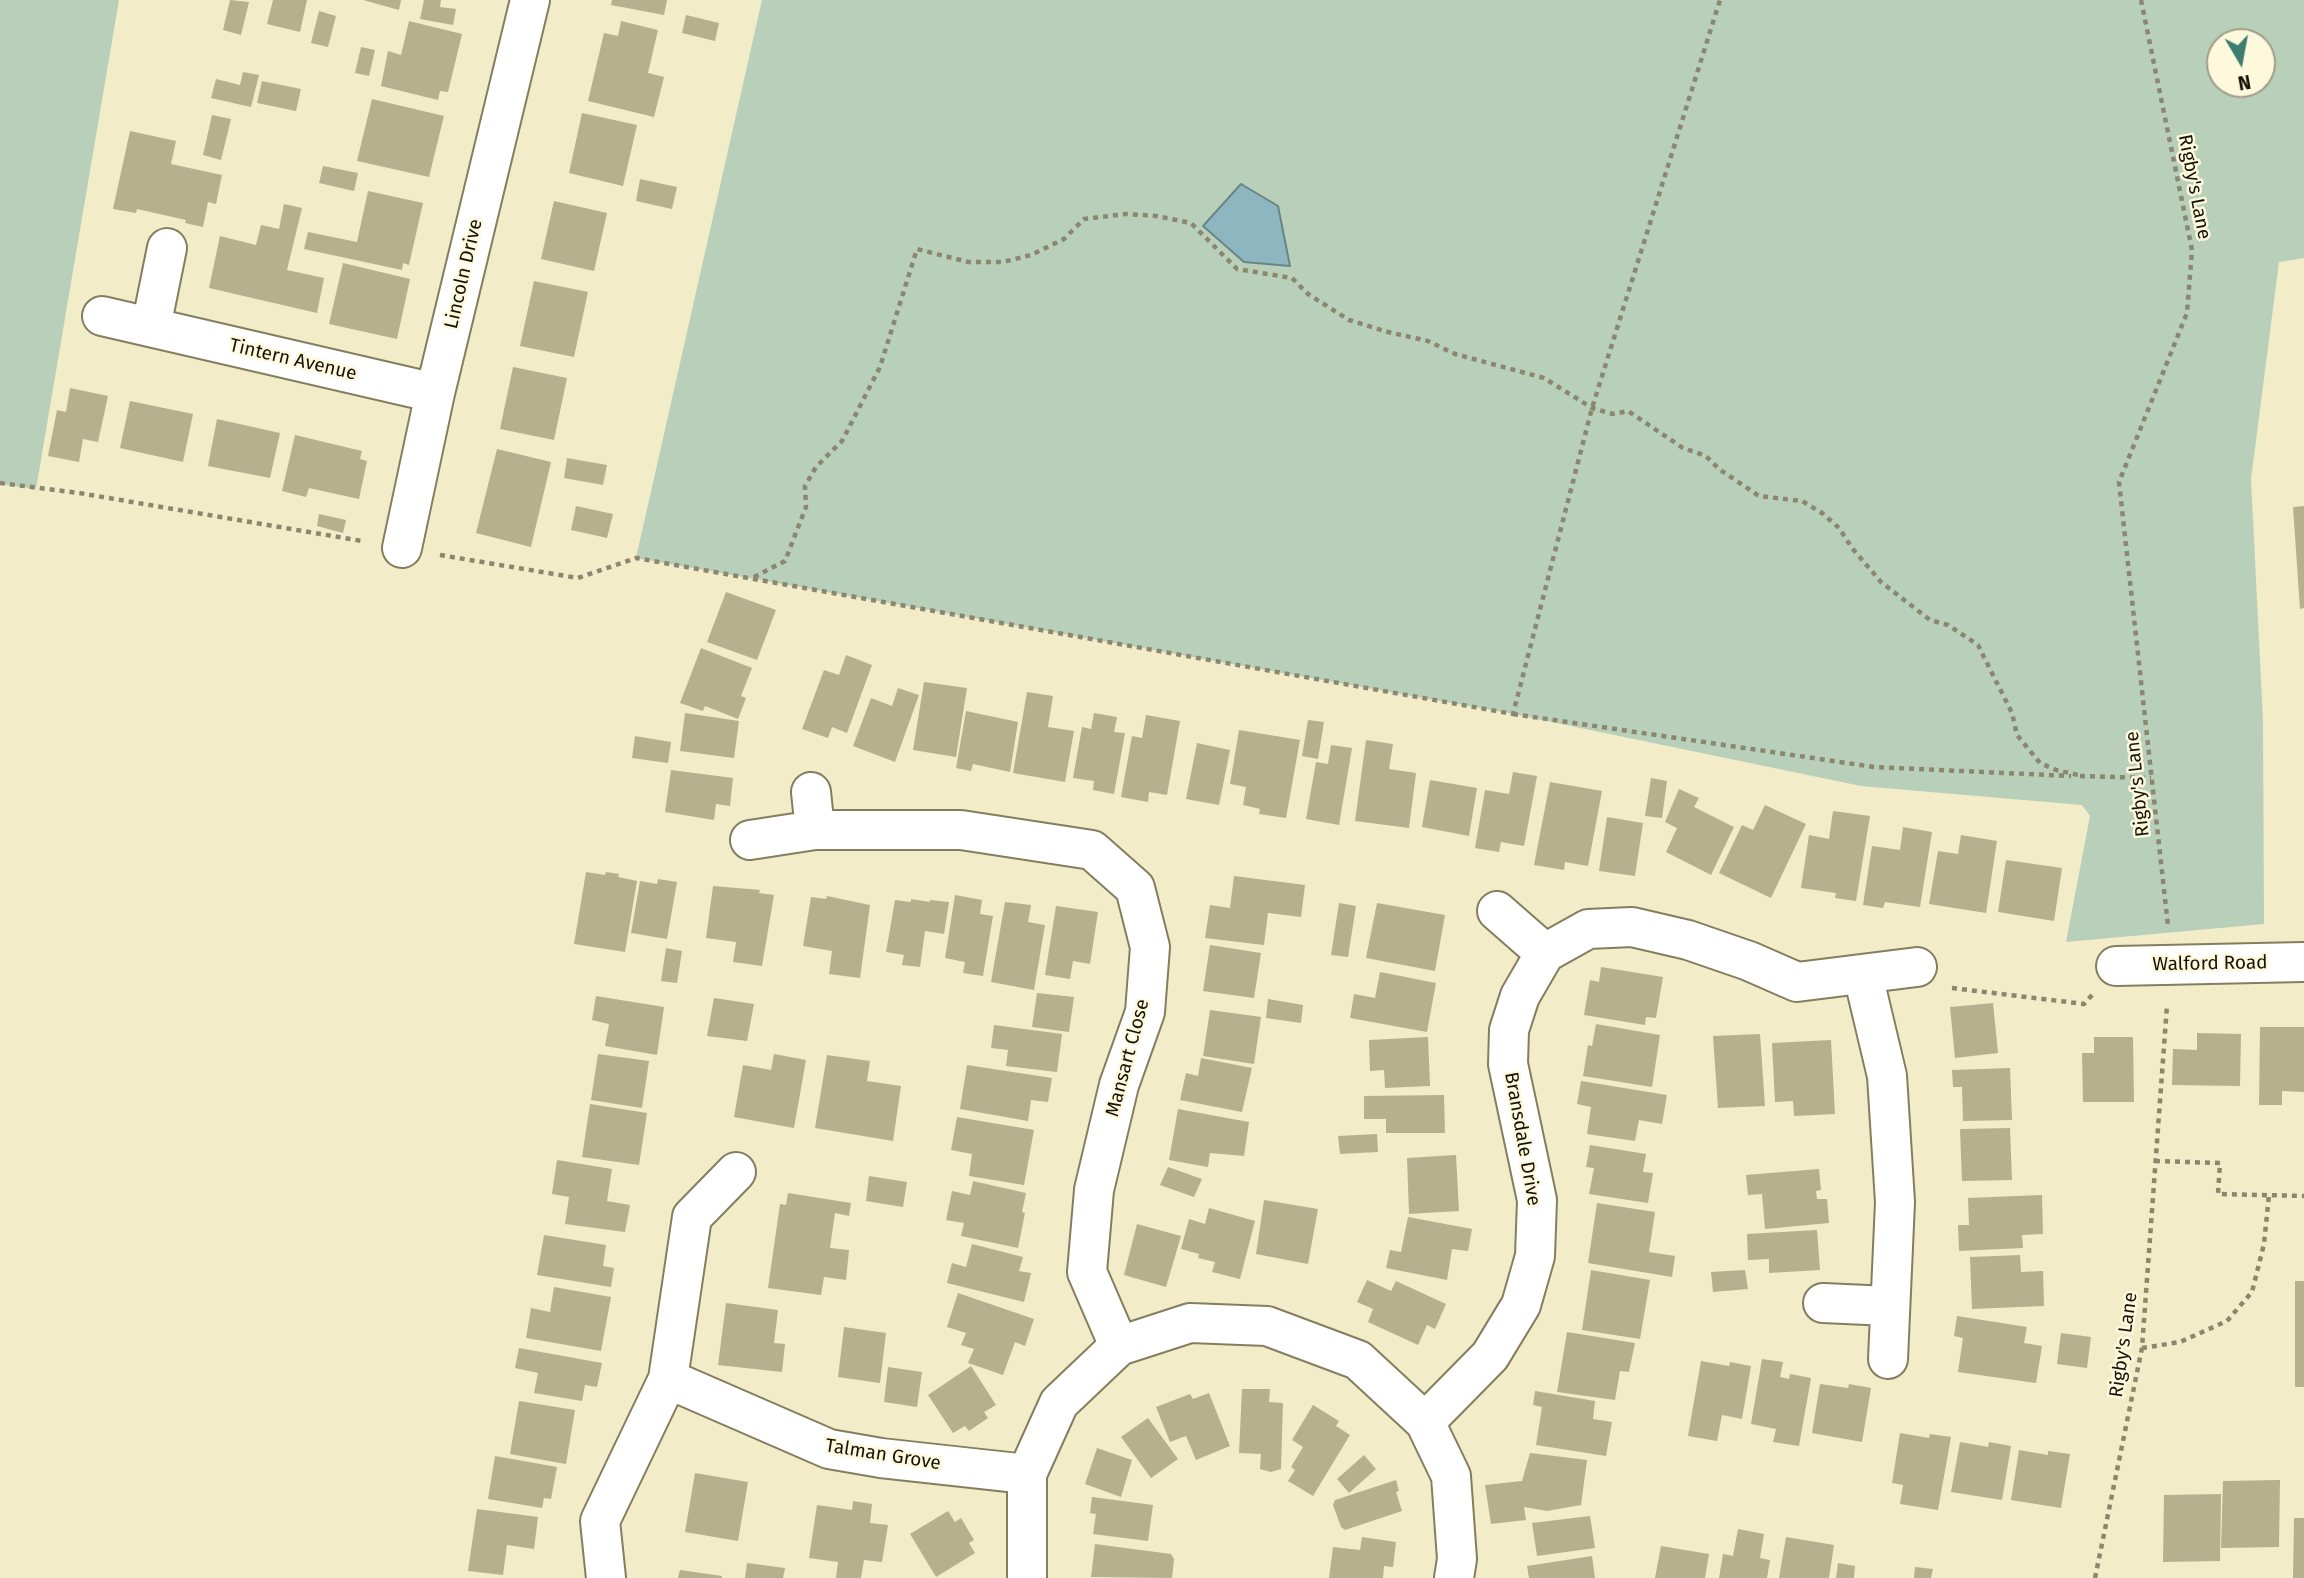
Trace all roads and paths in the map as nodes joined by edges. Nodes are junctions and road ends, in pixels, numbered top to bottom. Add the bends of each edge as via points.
1 (530, 0) edge
2 (1720, 0) edge
3 (2141, 0) edge
4 (167, 248) dead end
5 (102, 316) dead end
6 (151, 327) junction
7 (435, 393) junction
8 (1592, 408) junction
9 (0, 483) edge
10 (402, 548) junction
11 (753, 578) junction
12 (1513, 714) junction
13 (2083, 776) junction
14 (2151, 778) junction
15 (811, 792) dead end
16 (815, 830) junction
17 (750, 840) dead end
18 (1497, 911) dead end
19 (1545, 953) junction
20 (2304, 962) edge
21 (2170, 965) junction
22 (2116, 966) joint
23 (1917, 967) joint
24 (1863, 975) junction
25 (2155, 1161) junction
26 (736, 1171) dead end
27 (2269, 1195) junction
28 (2304, 1196) edge
29 (1823, 1303) dead end
30 (1889, 1306) junction
31 (1119, 1346) junction
32 (2141, 1348) junction
33 (1888, 1359) dead end
34 (668, 1379) junction
35 (1425, 1422) junction
36 (1027, 1474) junction
37 (606, 1578) edge
38 (1027, 1578) edge
39 (1454, 1578) edge
40 (2095, 1578) edge

1 - 7 street, Lincoln Drive
2 - 8 path
3 - 14 path, Rigby's Lane via 2192,250 2187,313 2119,482
4 - 6 street
5 - 6 street, Tintern Avenue
6 - 7 street, Tintern Avenue
7 - 10 street, Lincoln Drive
8 - 11 path via 1544,378 1349,320 1292,278 1237,269 1191,223 1126,214 1084,219 1063,239 1003,262 968,262 917,249 880,367 842,441 816,467 805,486 806,508 785,561
8 - 12 path
8 - 13 path via 1613,414 1628,411 1683,448 1706,456 1759,496 1802,501 1822,513 1881,582 1930,620 1948,625 1978,645 2012,713 2017,736 2040,763
9 - 10 path
10 - 11 path via 579,578 636,558
11 - 12 path
12 - 13 path via 1874,767
13 - 14 path
14 - 21 path, Rigby's Lane
15 - 16 street
16 - 17 street, Mansart Close
16 - 31 street, Mansart Close via 961,830 1092,850 1135,888 1150,947 1144,1012 1119,1086 1094,1190 1087,1272
18 - 19 street
19 - 24 street via 1588,929 1632,927 1688,940 1797,982
19 - 35 street, Bransdale Drive via 1520,996 1509,1030 1508,1064 1536,1200 1535,1256 1521,1305 1490,1356
20 - 21 street, Walford Road
21 - 22 street, Walford Road
21 - 25 path, Rigby's Lane
22 - 23 path via 2084,1004 1934,986
23 - 24 street
24 - 30 street via 1887,1076 1895,1202
25 - 27 path via 2220,1163 2218,1194
25 - 32 path, Rigby's Lane
26 - 34 street via 692,1217
27 - 28 path
27 - 32 path via 2264,1244 2252,1292 2227,1321 2180,1342
29 - 30 street
30 - 33 street
31 - 35 street via 1190,1323 1267,1326 1358,1360
31 - 36 street via 1059,1403
32 - 40 path, Rigby's Lane
34 - 36 street, Talman Grove via 829,1449
34 - 37 street via 600,1521
35 - 39 street via 1451,1476 1457,1559
36 - 38 street

